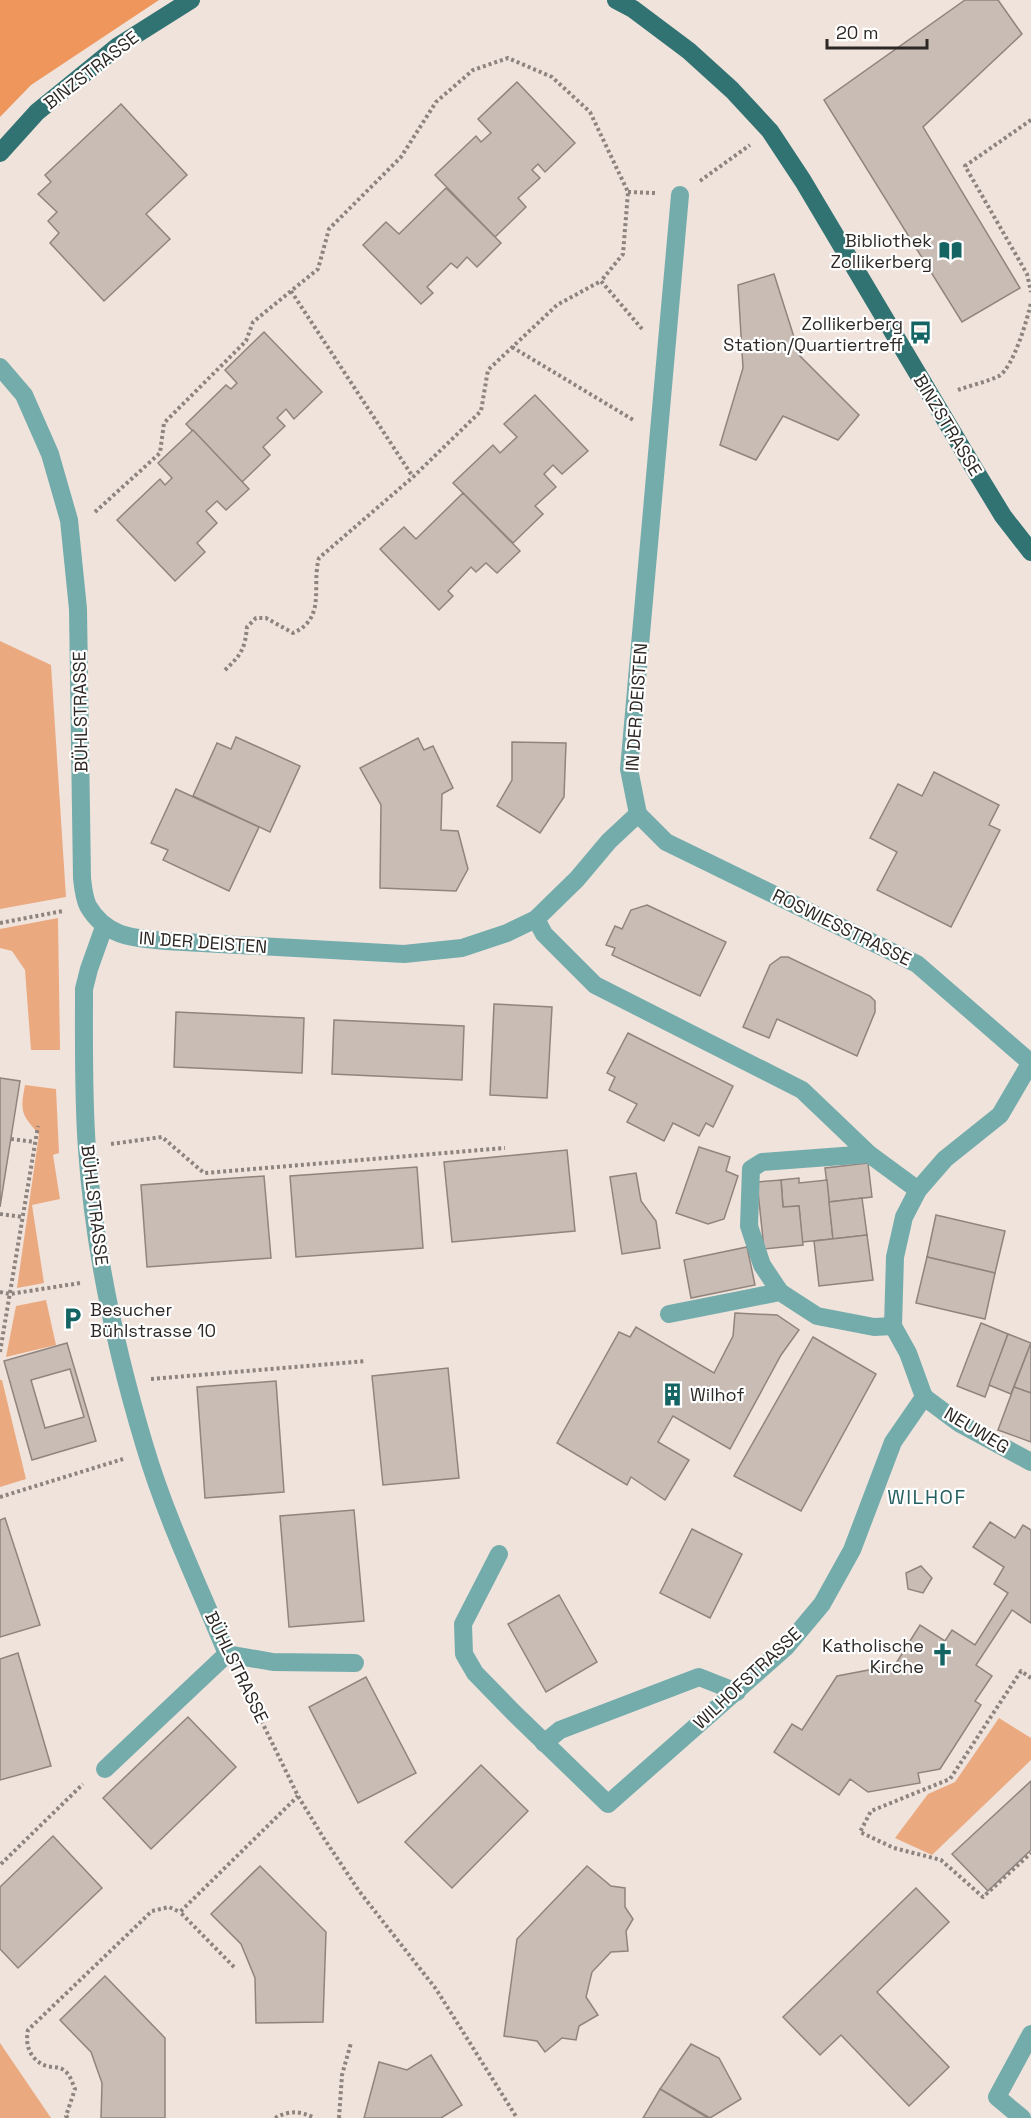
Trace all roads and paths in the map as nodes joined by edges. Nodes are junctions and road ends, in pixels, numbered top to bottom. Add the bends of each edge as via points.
1 (191, 0) edge
2 (616, 0) edge
3 (635, 4) edge
4 (1031, 120) edge
5 (770, 131) junction
6 (0, 153) edge
7 (628, 192) junction
8 (680, 195) junction
9 (1029, 274) edge
10 (601, 281) junction
11 (291, 291) junction
12 (1031, 292) edge
13 (1031, 302) edge
14 (512, 348) junction
15 (664, 354) junction
16 (0, 366) edge
17 (932, 399) junction
18 (658, 434) junction
19 (413, 477) junction
20 (103, 505) dead end
21 (1031, 552) edge
22 (225, 670) dead end
23 (638, 814) junction
24 (87, 904) junction
25 (537, 919) junction
26 (0, 923) edge
27 (104, 927) junction
28 (1031, 1063) edge
29 (38, 1126) dead end
30 (11, 1139) dead end
31 (35, 1142) junction
32 (86, 1147) junction
33 (505, 1148) dead end
34 (868, 1154) junction
35 (918, 1190) junction
36 (0, 1214) edge
37 (23, 1217) junction
38 (105, 1280) junction
39 (0, 1292) edge
40 (780, 1292) junction
41 (10, 1294) junction
42 (669, 1314) dead end
43 (893, 1326) junction
44 (0, 1352) edge
45 (366, 1361) dead end
46 (126, 1383) junction
47 (924, 1397) junction
48 (145, 1450) junction
49 (1031, 1462) edge
50 (0, 1497) edge
51 (499, 1554) dead end
52 (227, 1654) junction
53 (355, 1664) dead end
54 (1031, 1678) edge
55 (737, 1692) junction
56 (544, 1743) junction
57 (105, 1769) dead end
58 (298, 1796) junction
59 (1031, 1853) edge
60 (180, 1912) junction
61 (234, 1968) dead end
62 (1031, 2034) edge
63 (351, 2043) dead end
64 (68, 2118) edge
65 (275, 2118) edge
66 (315, 2118) edge
67 (339, 2118) edge
68 (517, 2118) edge
69 (1022, 2118) edge

1 - 6 main road, BINZSTRASSE via 118,46 37,112
2 - 3 main road, BINZSTRASSE
3 - 5 main road, BINZSTRASSE via 732,90
4 - 9 path via 965,166
5 - 8 path
5 - 17 main road, BINZSTRASSE
7 - 8 path
7 - 10 path via 623,254
7 - 11 path via 590,112 552,77 508,58 473,70 436,102 401,157 329,229 318,269
8 - 15 street, IN DER DEISTEN
9 - 12 path
10 - 14 path via 557,305
10 - 15 path
11 - 19 path
11 - 20 path via 253,322 246,341 164,423 160,453
13 - 17 path via 1027,323 1001,375
14 - 18 path
14 - 19 path via 488,370 481,411
15 - 18 street, IN DER DEISTEN
16 - 24 street, BÜHLSTRASSE via 24,395 46,444 69,520 78,609 82,878
17 - 21 main road, BINZSTRASSE via 1003,516
18 - 23 street, IN DER DEISTEN via 629,769
19 - 22 path via 320,558 313,617 303,629 293,633 266,618 256,618 247,627 239,657
23 - 25 street, IN DER DEISTEN
23 - 28 street, ROSWIESSTRASSE via 666,842 917,964
24 - 26 path
24 - 27 street, BÜHLSTRASSE
25 - 27 street, IN DER DEISTEN via 462,948 404,954 129,938
25 - 34 street via 544,934 595,985 802,1090
27 - 32 street, BÜHLSTRASSE via 84,989
28 - 35 street via 1000,1114 945,1159
29 - 31 path
30 - 31 path
31 - 37 path
32 - 33 path via 162,1137 204,1173
32 - 38 street, BÜHLSTRASSE
34 - 35 street
34 - 40 street via 762,1162 751,1169 748,1226 762,1265
35 - 43 street via 904,1217 895,1257
36 - 37 path
37 - 41 path
38 - 41 path
38 - 46 street, BÜHLSTRASSE
39 - 41 path
40 - 42 street
40 - 43 street via 817,1316 874,1327
41 - 44 path
43 - 47 street
45 - 46 path
46 - 48 street, BÜHLSTRASSE
47 - 49 street, NEUWEG via 959,1423
47 - 55 street, WILHOFSTRASSE via 893,1443 852,1550 822,1604 786,1647
48 - 50 path
48 - 52 street, BÜHLSTRASSE
51 - 56 street via 463,1624 464,1653 475,1673
52 - 53 street via 273,1662
52 - 57 street
52 - 58 path, BÜHLSTRASSE
54 - 59 path via 1021,1671 950,1779 871,1811 860,1832 894,1848 941,1860 983,1897
55 - 56 street via 699,1677 560,1730
55 - 56 street, WILHOFSTRASSE via 608,1804
58 - 60 path
58 - 68 path, BÜHLSTRASSE via 358,1891 436,1989
60 - 61 path
60 - 64 path via 169,1906 152,1911 28,2030 28,2051 43,2065 62,2069 69,2075 75,2089
62 - 69 street via 997,2097
63 - 67 path via 342,2075
65 - 66 path via 302,2111

